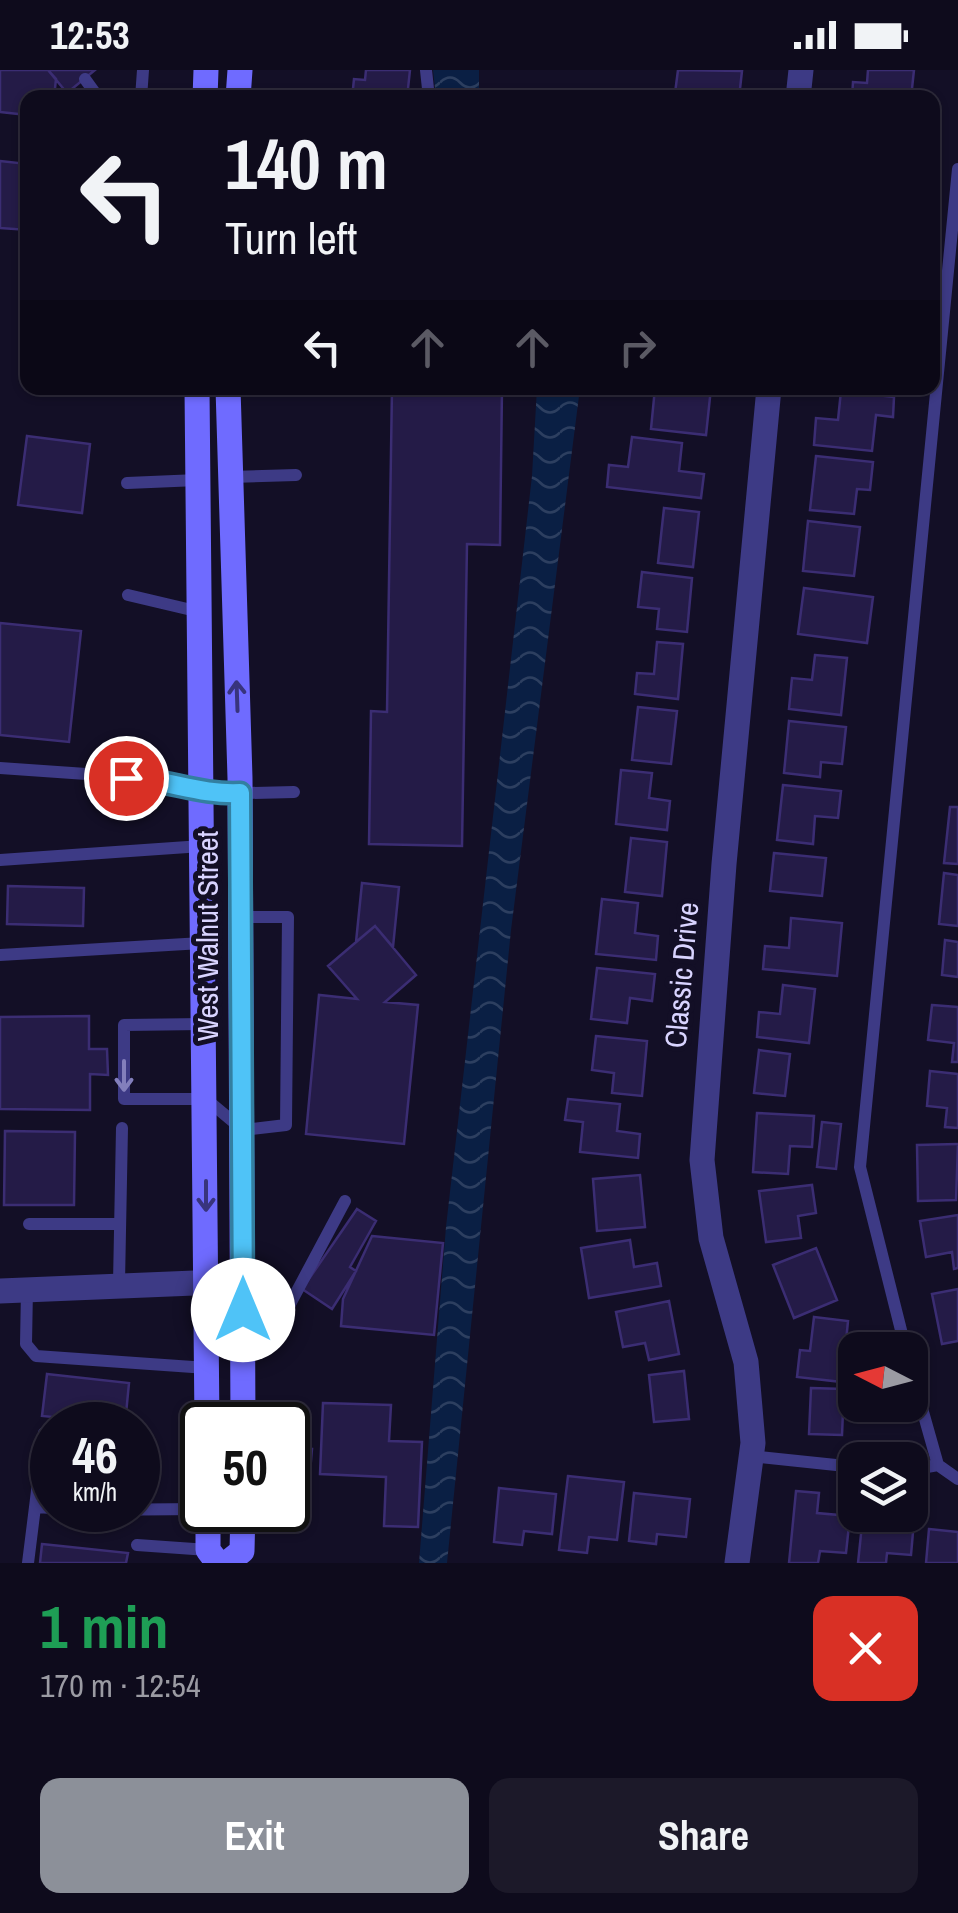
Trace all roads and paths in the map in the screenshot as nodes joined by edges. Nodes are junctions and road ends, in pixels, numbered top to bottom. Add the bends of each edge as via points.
1 (131, 70) edge
2 (85, 78) dead end
3 (142, 83) edge
4 (94, 90) edge
5 (958, 169) edge
6 (940, 352) edge
7 (201, 395) edge
8 (202, 395) edge
9 (228, 395) edge
10 (768, 395) edge
11 (936, 395) edge
12 (296, 475) dead end
13 (230, 477) junction
14 (198, 480) junction
15 (127, 483) dead end
16 (128, 595) dead end
17 (200, 612) junction
18 (235, 626) junction
19 (0, 768) edge
20 (294, 792) dead end
21 (240, 793) junction
22 (203, 794) junction
23 (204, 846) junction
24 (0, 860) edge
25 (241, 917) junction
26 (205, 943) junction
27 (0, 954) edge
28 (206, 1024) junction
29 (206, 1098) junction
30 (122, 1128) dead end
31 (243, 1130) junction
32 (345, 1200) dead end
33 (29, 1224) dead end
34 (120, 1224) junction
35 (243, 1281) junction
36 (205, 1282) junction
37 (119, 1283) junction
38 (27, 1289) junction
39 (0, 1290) edge
40 (902, 1332) edge
41 (243, 1339) junction
42 (207, 1368) junction
43 (207, 1402) edge
44 (243, 1402) edge
45 (926, 1422) edge
46 (751, 1456) junction
47 (838, 1465) edge
48 (938, 1465) junction
49 (928, 1467) edge
50 (958, 1479) edge
51 (32, 1532) edge
52 (211, 1532) edge
53 (242, 1532) edge
54 (137, 1545) dead end
55 (218, 1558) edge
56 (28, 1563) edge
57 (737, 1563) edge

1 - 3 lane
2 - 4 lane
5 - 6 lane
7 - 14 main road, West Walnut Street
8 - 13 main road via 208,460 216,474
9 - 13 main road, West Walnut Street
10 - 46 street, Classic Drive via 702,1160 711,1238 746,1362
11 - 40 lane via 860,1166
12 - 13 lane
13 - 18 main road, West Walnut Street
14 - 15 lane
14 - 17 main road, West Walnut Street
14 - 18 main road via 210,527 211,599
16 - 17 lane
17 - 22 main road, West Walnut Street
21 -> 18 main road, West Walnut Street
19 - 22 lane via 158,778
20 - 21 lane
21 - 22 lane
21 - 25 main road, West Walnut Street
22 - 23 main road, West Walnut Street
23 - 24 lane
23 - 26 main road, West Walnut Street
25 - 31 main road, West Walnut Street
25 - 31 lane via 288,917 286,1125
26 - 27 lane
26 - 28 main road, West Walnut Street
28 - 29 main road, West Walnut Street
28 -> 29 lane via 124,1025 124,1099
29 - 31 lane
29 -> 36 main road, West Walnut Street
30 - 34 lane
31 - 35 main road, West Walnut Street
32 - 41 lane via 272,1338
33 - 34 lane
34 - 37 lane
35 - 36 street
35 - 41 main road, West Walnut Street
36 - 37 street
36 - 42 main road, West Walnut Street
37 - 38 street
38 - 39 street
38 - 42 lane via 26,1344 36,1356
41 - 44 main road, West Walnut Street
42 - 43 main road, West Walnut Street
45 - 48 lane
46 - 47 lane
46 - 57 street, Classic Drive
48 - 49 lane
48 - 50 lane
51 - 56 lane
52 - 55 main road
53 - 55 main road via 242,1551
54 - 55 lane

